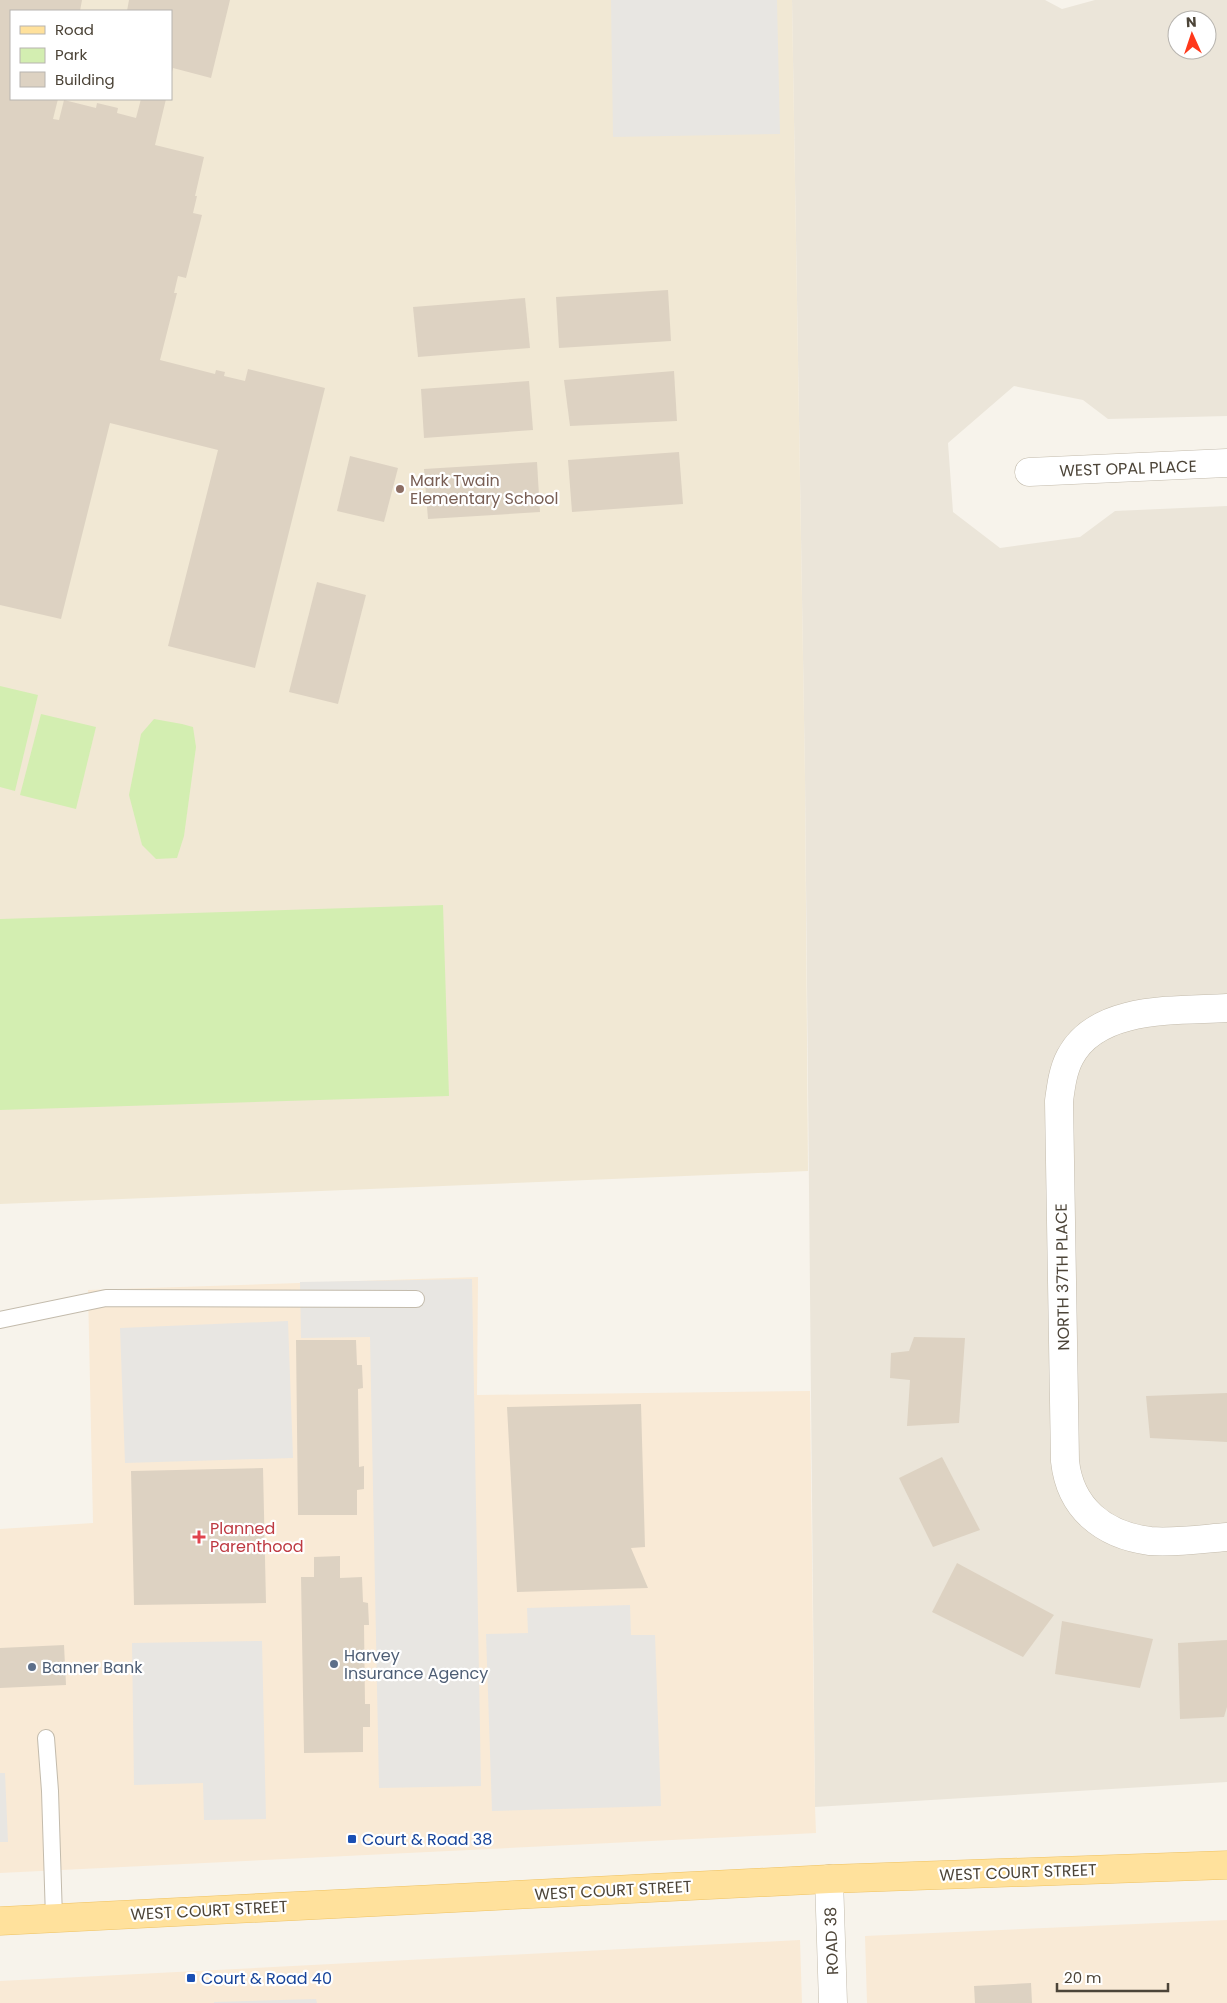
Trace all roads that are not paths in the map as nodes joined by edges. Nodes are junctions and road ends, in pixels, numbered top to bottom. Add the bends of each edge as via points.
1 (1227, 463) edge
2 (1028, 472) dead end
3 (1227, 1008) edge
4 (416, 1299) dead end
5 (0, 1320) edge
6 (1227, 1537) edge
7 (46, 1738) dead end
8 (1227, 1865) edge
9 (829, 1879) junction
10 (54, 1918) junction
11 (0, 1921) edge
12 (833, 2003) edge

1 - 2 street, WEST OPAL PLACE
3 - 6 street, NORTH 37TH PLACE via 1144,1013 1096,1029 1080,1042 1070,1057 1059,1101 1067,1479 1085,1512 1127,1536 1150,1541
4 - 5 lane via 106,1298
7 - 10 lane
8 - 9 main road, WEST COURT STREET
9 - 10 main road, WEST COURT STREET
9 - 12 street, ROAD 38
10 - 11 main road, WEST COURT STREET

